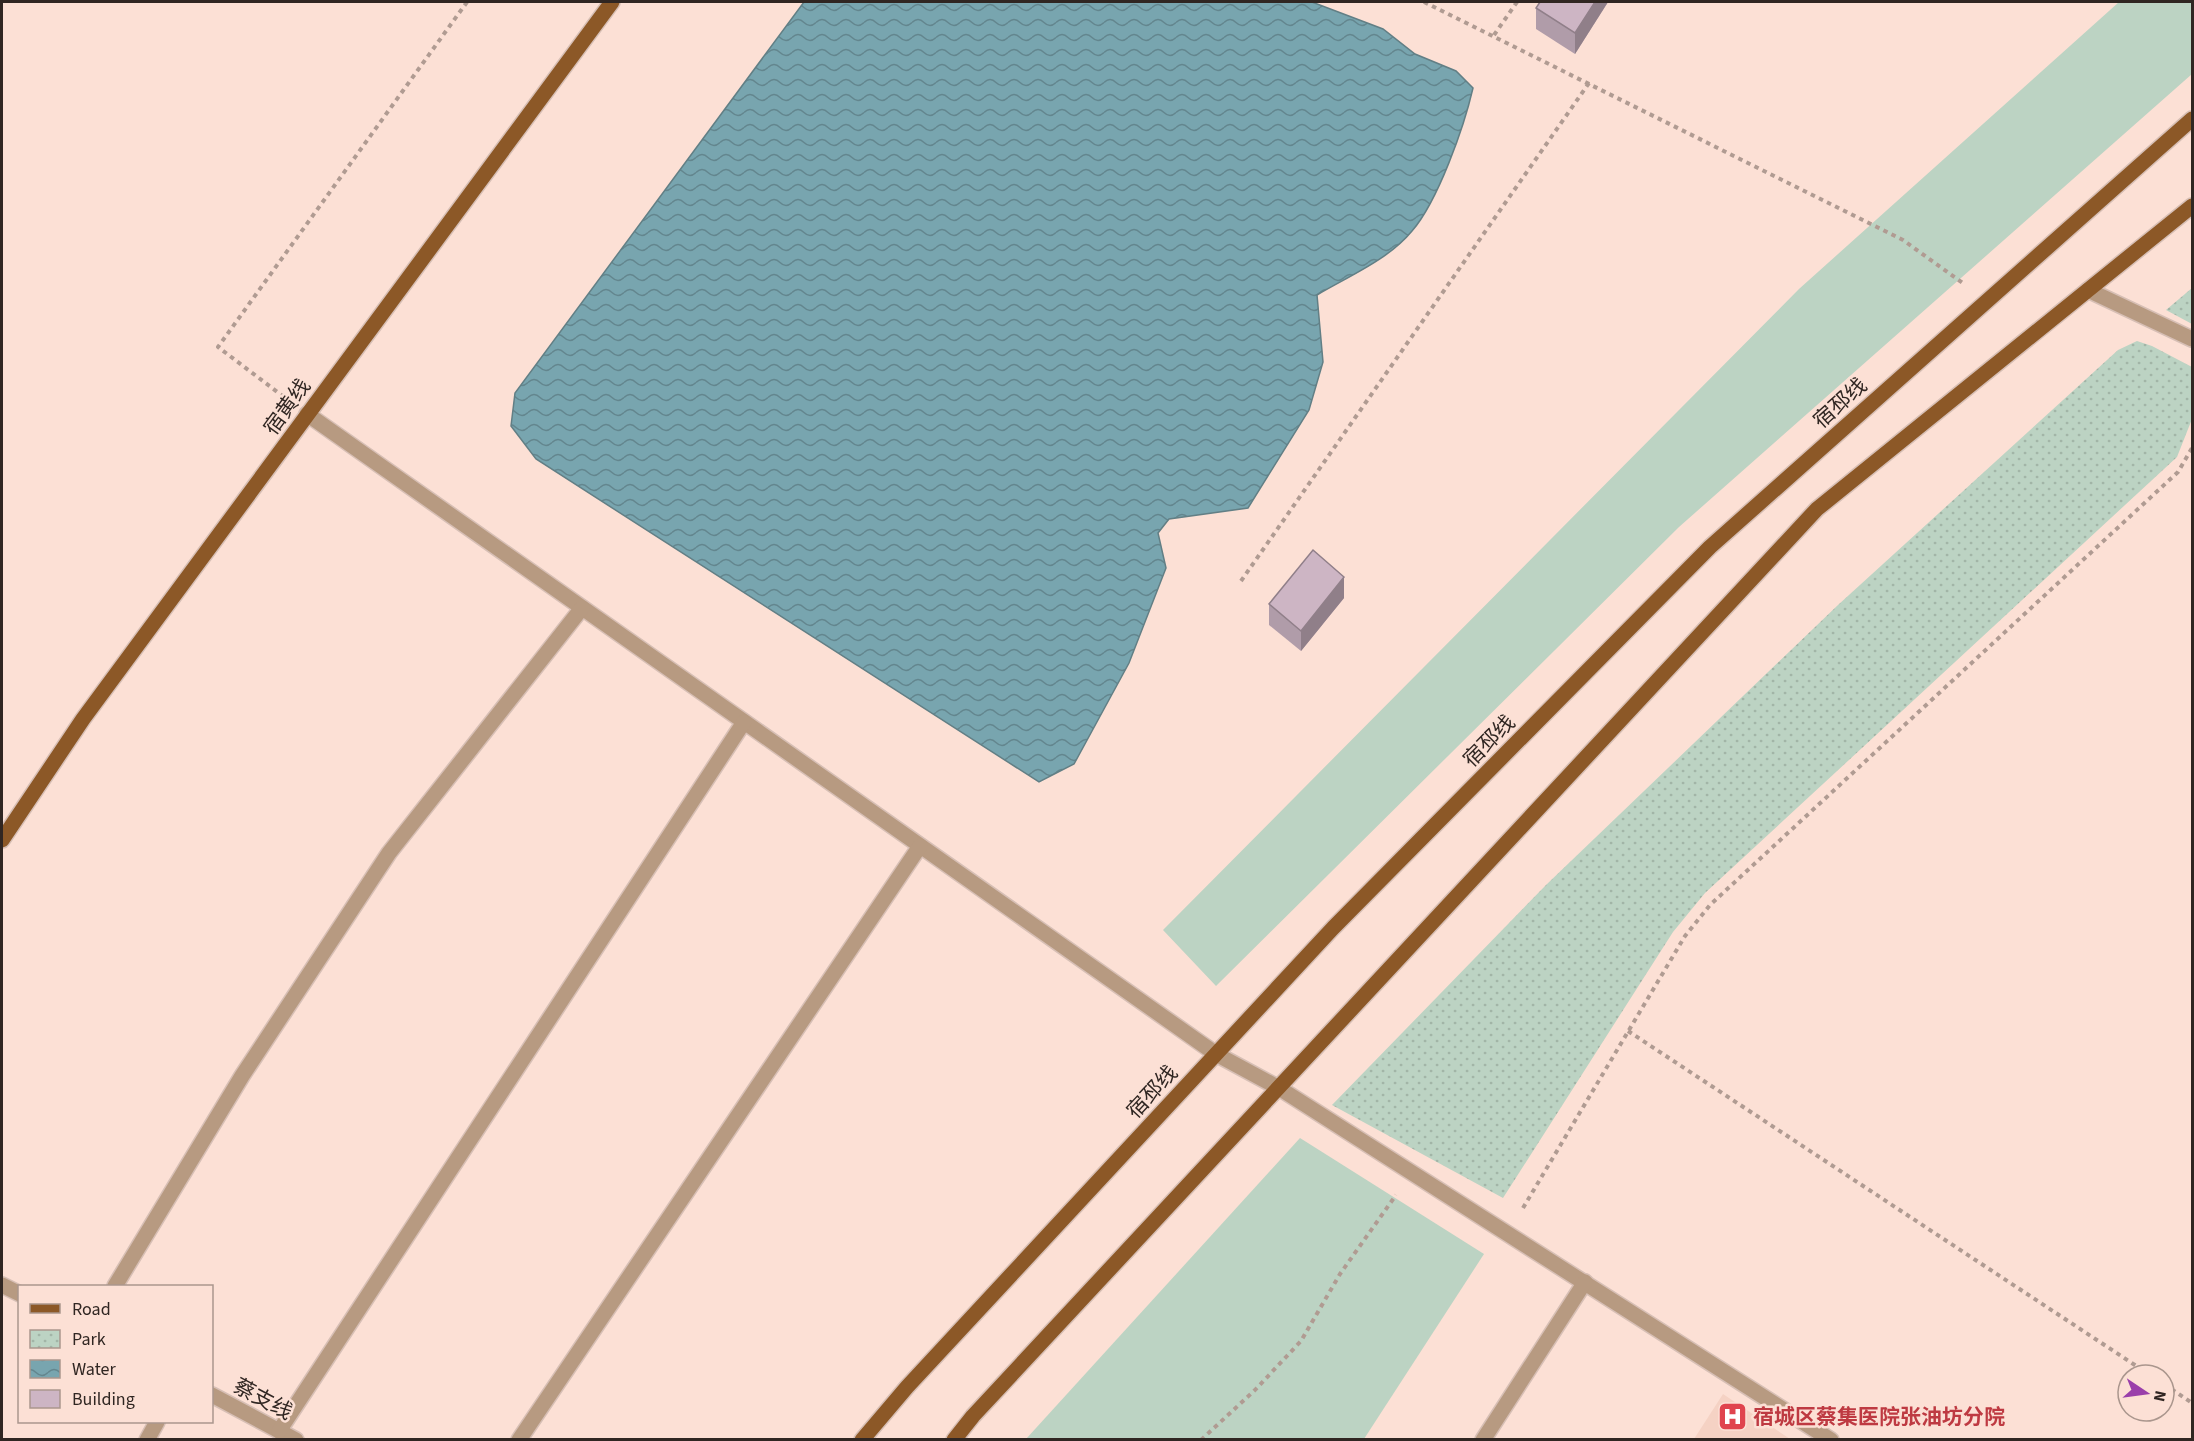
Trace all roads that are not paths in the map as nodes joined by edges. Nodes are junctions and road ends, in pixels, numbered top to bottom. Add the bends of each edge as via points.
1 (612, 2) edge
2 (2193, 119) edge
3 (2193, 206) edge
4 (2088, 290) junction
5 (2193, 339) edge
6 (308, 414) junction
7 (582, 608) junction
8 (744, 722) junction
9 (2, 840) edge
10 (920, 846) junction
11 (1216, 1054) junction
12 (1279, 1088) junction
13 (1585, 1282) junction
14 (2, 1285) edge
15 (117, 1285) edge
16 (18, 1293) edge
17 (213, 1396) edge
18 (156, 1423) edge
19 (279, 1431) junction
20 (147, 1440) edge
21 (296, 1440) edge
22 (519, 1440) edge
23 (862, 1440) edge
24 (954, 1440) edge
25 (1483, 1440) edge
26 (1831, 1440) edge

1 - 6 main road, 宿黄线
2 - 11 main road, 宿邳线 via 1710,547 1333,928
3 - 4 main road
4 - 5 street
4 - 12 main road via 1817,509
6 - 7 street
6 - 9 main road, 宿黄线 via 83,719
7 - 8 street
7 - 15 street via 389,853 242,1076
8 - 10 street
8 - 19 street
10 - 11 street
10 - 22 street
11 - 12 street
11 - 23 main road, 宿邳线
12 - 13 street
12 - 24 main road
13 - 25 street
13 - 26 street
14 - 16 street
17 - 19 street, 蔡支线
18 - 20 street
19 - 21 street, 蔡支线

